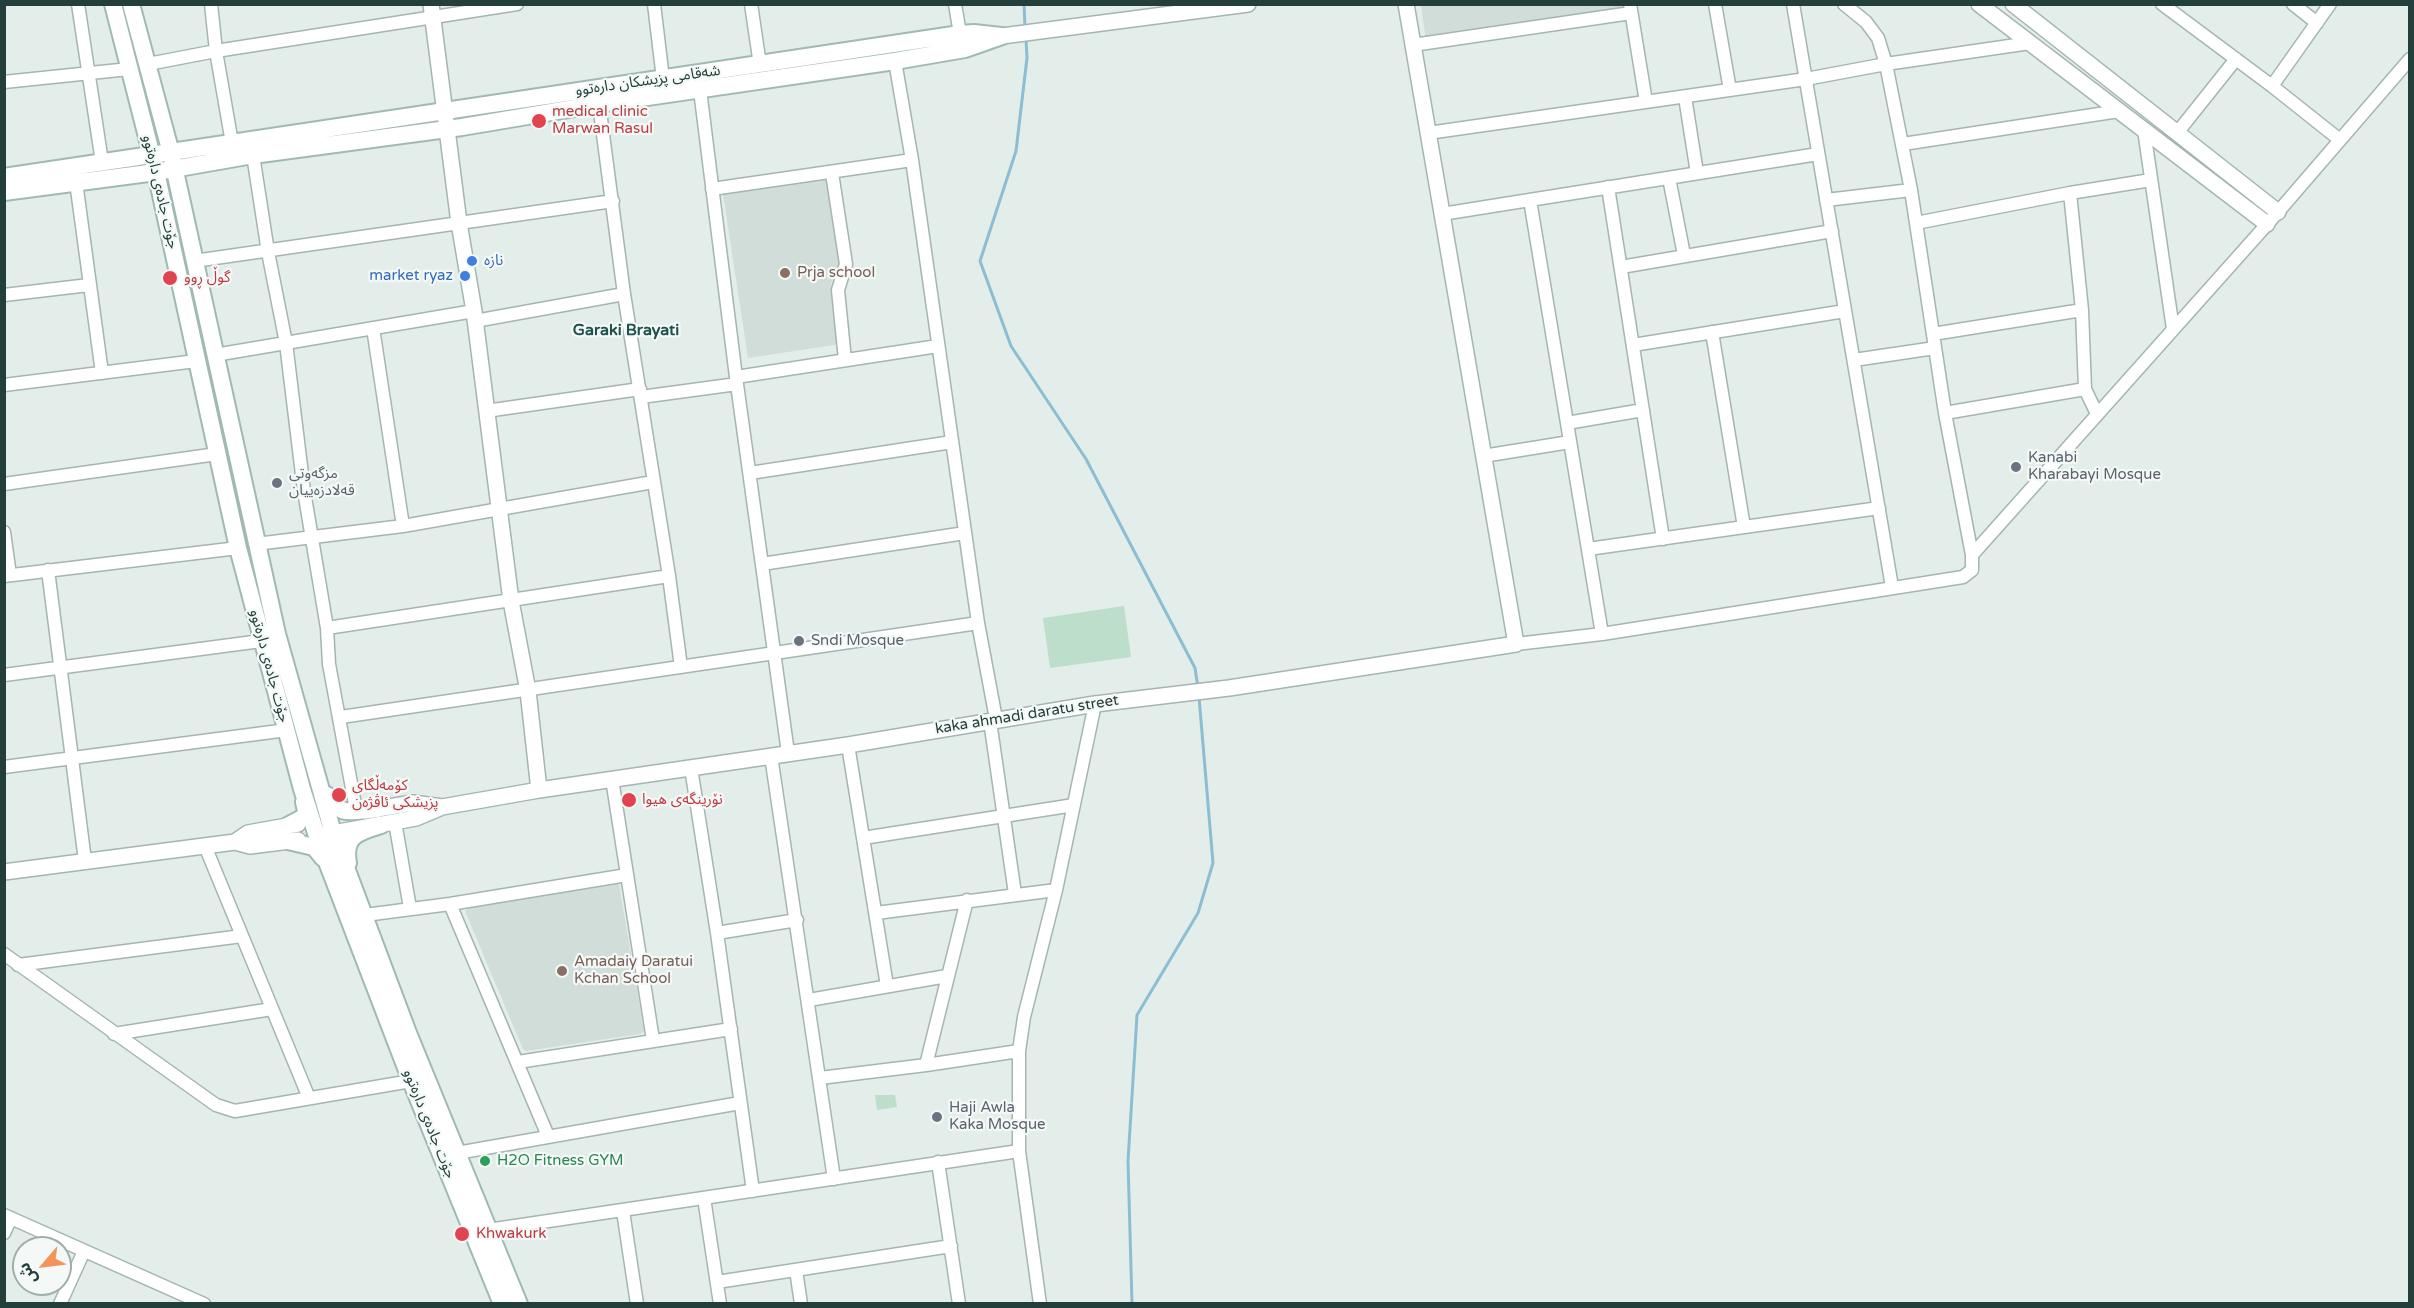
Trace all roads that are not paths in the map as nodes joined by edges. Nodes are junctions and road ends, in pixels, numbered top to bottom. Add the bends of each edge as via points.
1 (78, 4) edge
2 (113, 4) edge
3 (131, 4) edge
4 (211, 4) edge
5 (517, 4) edge
6 (654, 4) edge
7 (752, 4) edge
8 (955, 4) edge
9 (1248, 4) edge
10 (1406, 4) edge
11 (1715, 4) edge
12 (1793, 4) edge
13 (1844, 4) edge
14 (1979, 4) edge
15 (2013, 4) edge
16 (2162, 4) edge
17 (2293, 4) edge
18 (2330, 4) edge
19 (1631, 9) edge
20 (432, 11) edge
21 (2317, 23) junction
22 (960, 34) junction
23 (1010, 35) joint
24 (984, 38) junction
25 (2030, 43) junction
26 (1413, 45) junction
27 (216, 51) junction
28 (2236, 59) junction
29 (2409, 59) edge
30 (895, 61) junction
31 (148, 64) junction
32 (1886, 64) junction
33 (760, 65) junction
34 (129, 69) junction
35 (90, 72) junction
36 (663, 79) junction
37 (1806, 79) junction
38 (4, 82) edge
39 (698, 82) junction
40 (2272, 86) junction
41 (1730, 90) junction
42 (1685, 97) junction
43 (1646, 102) junction
44 (599, 104) junction
45 (2119, 111) junction
46 (445, 120) junction
47 (2144, 130) junction
48 (1428, 133) junction
49 (2177, 133) junction
50 (2340, 140) junction
51 (232, 143) junction
52 (1903, 144) junction
53 (1818, 154) junction
54 (152, 155) junction
55 (253, 155) junction
56 (172, 160) junction
57 (912, 160) junction
58 (102, 162) junction
59 (156, 172) junction
60 (832, 173) junction
61 (1697, 173) junction
62 (4, 177) edge
63 (1669, 178) junction
64 (2151, 180) junction
65 (76, 182) junction
66 (1608, 187) junction
67 (711, 189) junction
68 (1911, 190) junction
69 (4, 192) edge
70 (2070, 193) junction
71 (1530, 200) junction
72 (1826, 200) junction
73 (613, 201) junction
74 (2278, 212) junction
75 (1442, 214) junction
76 (459, 223) junction
77 (1916, 223) junction
78 (2267, 224) junction
79 (1832, 231) junction
80 (268, 252) junction
81 (1684, 255) junction
82 (194, 261) junction
83 (1621, 267) junction
84 (89, 285) junction
85 (624, 294) junction
86 (4, 295) edge
87 (1845, 310) junction
88 (2082, 310) junction
89 (475, 316) junction
90 (373, 328) junction
91 (2173, 329) junction
92 (1712, 332) junction
93 (1933, 334) junction
94 (286, 343) junction
95 (1633, 345) junction
96 (938, 346) junction
97 (1935, 348) junction
98 (215, 355) junction
99 (845, 360) junction
100 (1854, 360) junction
101 (196, 361) junction
102 (102, 372) junction
103 (736, 381) junction
104 (4, 385) edge
105 (2085, 389) junction
106 (640, 393) junction
107 (1643, 410) junction
108 (486, 411) junction
109 (1945, 413) junction
110 (2097, 414) junction
111 (1567, 423) junction
112 (952, 442) junction
113 (1570, 442) junction
114 (217, 454) junction
115 (1484, 456) junction
116 (750, 473) junction
117 (653, 482) junction
118 (4, 484) edge
119 (500, 508) junction
120 (1879, 508) junction
121 (404, 526) junction
122 (1744, 527) junction
123 (4, 532) edge
124 (965, 533) junction
125 (311, 538) junction
126 (1664, 539) junction
127 (256, 544) junction
128 (238, 548) junction
129 (1588, 549) junction
130 (1972, 555) junction
131 (762, 564) junction
132 (48, 570) junction
133 (8, 575) edge
134 (669, 576) junction
135 (1892, 587) junction
136 (511, 600) junction
137 (978, 623) junction
138 (327, 628) junction
139 (1602, 633) junction
140 (261, 641) junction
141 (1516, 644) junction
142 (774, 652) junction
143 (681, 667) junction
144 (61, 668) junction
145 (4, 675) edge
146 (528, 691) junction
147 (1095, 704) junction
148 (341, 717) junction
149 (993, 720) junction
150 (286, 730) junction
151 (848, 745) junction
152 (788, 753) junction
153 (771, 756) junction
154 (73, 759) junction
155 (4, 767) edge
156 (315, 768) junction
157 (691, 768) junction
158 (612, 779) junction
159 (302, 789) junction
160 (539, 790) junction
161 (1074, 805) junction
162 (442, 807) junction
163 (356, 810) junction
164 (1003, 816) junction
165 (384, 818) junction
166 (332, 825) junction
167 (314, 829) junction
168 (287, 834) junction
169 (862, 838) junction
170 (205, 846) junction
171 (85, 861) junction
172 (4, 872) edge
173 (627, 875) junction
174 (343, 880) junction
175 (1056, 890) junction
176 (1015, 894) junction
177 (967, 900) junction
178 (450, 904) junction
179 (410, 908) junction
180 (876, 914) junction
181 (365, 915) junction
182 (797, 920) junction
183 (717, 933) junction
184 (242, 936) junction
185 (4, 954) edge
186 (18, 965) junction
187 (947, 976) junction
188 (887, 986) junction
189 (809, 999) junction
190 (272, 1009) junction
191 (730, 1029) junction
192 (114, 1034) junction
193 (653, 1040) junction
194 (1019, 1051) junction
195 (518, 1062) junction
196 (926, 1065) junction
197 (820, 1078) junction
198 (411, 1081) junction
199 (309, 1098) junction
200 (740, 1103) junction
201 (548, 1136) junction
202 (1019, 1151) junction
203 (457, 1153) junction
204 (938, 1162) junction
205 (834, 1179) junction
206 (753, 1191) junction
207 (704, 1198) junction
208 (623, 1211) junction
209 (8, 1217) edge
210 (488, 1230) junction
211 (4, 1233) edge
212 (951, 1246) junction
213 (84, 1251) junction
214 (796, 1270) junction
215 (717, 1282) junction
216 (60, 1304) edge
217 (204, 1304) edge
218 (502, 1304) edge
219 (519, 1304) edge
220 (638, 1304) edge
221 (720, 1304) edge
222 (801, 1304) edge
223 (959, 1304) edge
224 (1040, 1304) edge

1 - 35 street
2 - 34 main road, جۆت جادەی دارەتوو
3 - 31 main road, جۆت جادەی دارەتوو
4 - 27 street
5 - 20 street
6 - 36 street
7 - 33 street
8 - 22 street
9 - 23 street, شەقامی پزیشکان دارەتوو
10 - 26 street
11 - 41 street
12 - 37 street
13 - 32 street via 1878,38
14 - 25 street
15 - 49 street
16 - 28 street
17 - 21 street
18 - 21 street
19 - 26 street
19 - 43 street
20 - 27 street
20 - 46 street
21 - 40 street
22 - 24 main road, شەقامی پزیشکان دارەتوو
22 - 33 main road, شەقامی پزیشکان دارەتوو
23 - 24 main road, شەقامی پزیشکان دارەتوو
24 - 30 main road, شەقامی پزیشکان دارەتوو via 965,49
25 - 32 street
25 - 45 street
26 - 48 street
27 - 31 street
27 - 51 street
28 - 40 street
28 - 49 street
29 - 50 street
30 - 39 main road, شەقامی پزیشکان دارەتوو
30 - 57 street
31 - 56 main road, جۆت جادەی دارەتوو
32 - 37 street
32 - 52 street
33 - 39 main road, شەقامی پزیشکان دارەتوو
34 - 35 street
34 - 54 main road, جۆت جادەی دارەتوو
35 - 38 street
35 - 58 street
36 - 39 main road, شەقامی پزیشکان دارەتوو
36 - 46 main road, شەقامی پزیشکان دارەتوو
37 - 41 street
37 - 53 street
39 - 44 main road, شەقامی پزیشکان دارەتوو
39 - 67 street
40 - 50 street
41 - 42 street
42 - 43 street
42 - 61 street
43 - 48 street
44 - 46 main road, شەقامی پزیشکان دارەتوو
44 - 73 street
45 - 47 street
45 - 52 street
46 - 51 main road, شەقامی پزیشکان دارەتوو
46 - 55 main road, شەقامی پزیشکان دارەتوو
46 - 76 street
47 - 64 street
47 - 78 street
48 - 75 street
49 - 74 street
50 - 74 street
51 - 56 main road, شەقامی پزیشکان دارەتوو
52 - 68 street
53 - 61 street
53 - 72 street
54 - 56 main road, شەقامی پزیشکان دارەتوو
54 - 58 main road, شەقامی پزیشکان دارەتوو
54 - 59 main road, جۆت جادەی دارەتوو
55 - 56 main road, شەقامی پزیشکان دارەتوو
55 - 80 street
56 - 59 main road, شەقامی پزیشکان دارەتوو
56 - 82 main road, جۆت جادەی دارەتوو
57 - 60 street
57 - 96 street
58 - 62 main road, شەقامی پزیشکان دارەتوو
59 - 65 main road, شەقامی پزیشکان دارەتوو
59 - 101 main road, جۆت جادەی دارەتوو
60 - 67 street
60 - 99 street via 846,264 838,290
61 - 63 street
63 - 66 street
63 - 81 street
64 - 70 street
64 - 91 street
65 - 69 main road, شەقامی پزیشکان دارەتوو
65 - 84 street
66 - 71 street
66 - 83 street
67 - 103 street
68 - 72 street
68 - 77 street
70 - 77 street
70 - 88 street
71 - 75 street
71 - 111 street
72 - 79 street
73 - 76 street
73 - 85 street
74 - 78 street
75 - 115 street
76 - 80 street
76 - 89 street
77 - 93 street
78 - 91 street
79 - 81 street
79 - 87 street
80 - 82 street
80 - 94 street
81 - 83 street
82 - 98 main road, جۆت جادەی دارەتوو
83 - 95 street
84 - 86 street
84 - 102 street
85 - 89 street
85 - 106 street
87 - 92 street
87 - 100 street
88 - 93 street
88 - 105 street
89 - 90 street
89 - 108 street
90 - 94 street
90 - 121 street
91 - 110 street
92 - 95 street
92 - 122 street
93 - 97 street
94 - 98 street
94 - 125 street
95 - 107 street
96 - 99 street
96 - 112 street
97 - 100 street
97 - 109 street
98 - 127 main road, جۆت جادەی دارەتوو
99 - 103 street
100 - 120 street
101 - 102 street
101 - 114 main road, جۆت جادەی دارەتوو
102 - 104 street
103 - 106 street
103 - 116 street
105 - 109 street
105 - 110 street
106 - 108 street
106 - 117 street
107 - 111 street
107 - 126 street
108 - 119 street
109 - 130 street
110 - 130 street
111 - 113 street
112 - 116 street
112 - 124 street
113 - 115 street
113 - 129 street
114 - 118 street
114 - 128 main road, جۆت جادەی دارەتوو
115 - 141 street
116 - 131 street
117 - 119 street
117 - 134 street
119 - 121 street
119 - 136 street
120 - 122 street
120 - 135 street
121 - 125 street
122 - 126 street
123 - 133 street
124 - 131 street
124 - 137 street
125 - 127 street
125 - 138 street
126 - 129 street
127 - 156 main road, جۆت جادەی دارەتوو
128 - 132 street
128 - 140 main road, جۆت جادەی دارەتوو
129 - 139 street
130 - 135 street via 1972,570 1963,577
131 - 142 street
132 - 133 street
132 - 144 street
134 - 136 street
134 - 143 street
135 - 139 street
136 - 138 street
136 - 146 street
137 - 142 street
137 - 149 street
138 - 148 street via 329,664
139 - 141 street
140 - 144 street
140 - 150 main road, جۆت جادەی دارەتوو
141 - 147 street, kaka ahmadi daratu street via 1229,688
142 - 143 street
142 - 152 street
143 - 146 street
144 - 145 street
144 - 154 street
146 - 148 street
146 - 160 street
147 - 149 street, kaka ahmadi daratu street
147 - 161 street
148 - 163 street
149 - 151 street, kaka ahmadi daratu street
149 - 164 street
150 - 154 street
150 - 159 main road, جۆت جادەی دارەتوو
151 - 152 street, kaka ahmadi daratu street
151 - 169 street
152 - 153 street, kaka ahmadi daratu street
153 - 157 street, kaka ahmadi daratu street
153 - 182 street
154 - 155 street
154 - 171 street
156 - 163 main road via 334,807 343,812
156 - 166 main road, جۆت جادەی دارەتوو
157 - 158 street, kaka ahmadi daratu street
157 - 183 street
158 - 160 street, kaka ahmadi daratu street
158 - 173 street
159 - 167 main road, جۆت جادەی دارەتوو
159 - 168 main road via 305,814
160 - 162 street, kaka ahmadi daratu street
161 - 164 street
161 - 175 street
162 - 165 street via 416,818
162 - 165 street via 413,803
163 - 165 main road
164 - 169 street
164 - 176 street
165 - 166 street
165 - 174 main road via 349,841
165 - 179 street
166 - 167 street
166 - 174 main road, جۆت جادەی دارەتوو
167 - 168 street
167 - 174 main road, جۆت جادەی دارەتوو
168 - 170 street via 248,833 235,842
168 - 174 main road via 317,849
169 - 180 street
170 - 171 street
170 - 184 street
171 - 172 street
173 - 178 street
173 - 193 street
174 - 181 main road, جۆت جادەی دارەتوو
174 - 198 main road, جۆت جادەی دارەتوو
175 - 176 street
175 - 194 street
176 - 177 street
177 - 180 street
177 - 187 street
178 - 179 street
178 - 195 street
179 - 181 street
180 - 188 street
181 - 203 main road, جۆت جادەی دارەتوو
182 - 183 street
182 - 189 street
183 - 191 street
184 - 186 street
184 - 190 street
185 - 186 street
186 - 192 street
187 - 188 street
187 - 196 street
188 - 189 street
189 - 197 street
190 - 192 street
190 - 199 street
191 - 193 street
191 - 200 street
192 - 199 street via 222,1108 235,1111
193 - 195 street
194 - 196 street
194 - 202 street
195 - 201 street
196 - 197 street
197 - 205 street
198 - 199 street
198 - 218 main road, جۆت جادەی دارەتوو
200 - 201 street
200 - 206 street
201 - 203 street
202 - 204 street
202 - 224 street
203 - 210 main road, جۆت جادەی دارەتوو
204 - 205 street
204 - 212 street
205 - 206 street
206 - 207 street
207 - 208 street
207 - 215 street
208 - 210 street
208 - 220 street
209 - 211 street
209 - 213 street
210 - 219 main road, جۆت جادەی دارەتوو
212 - 214 street
212 - 223 street
213 - 216 street
213 - 217 street
214 - 215 street
214 - 222 street
215 - 221 street

